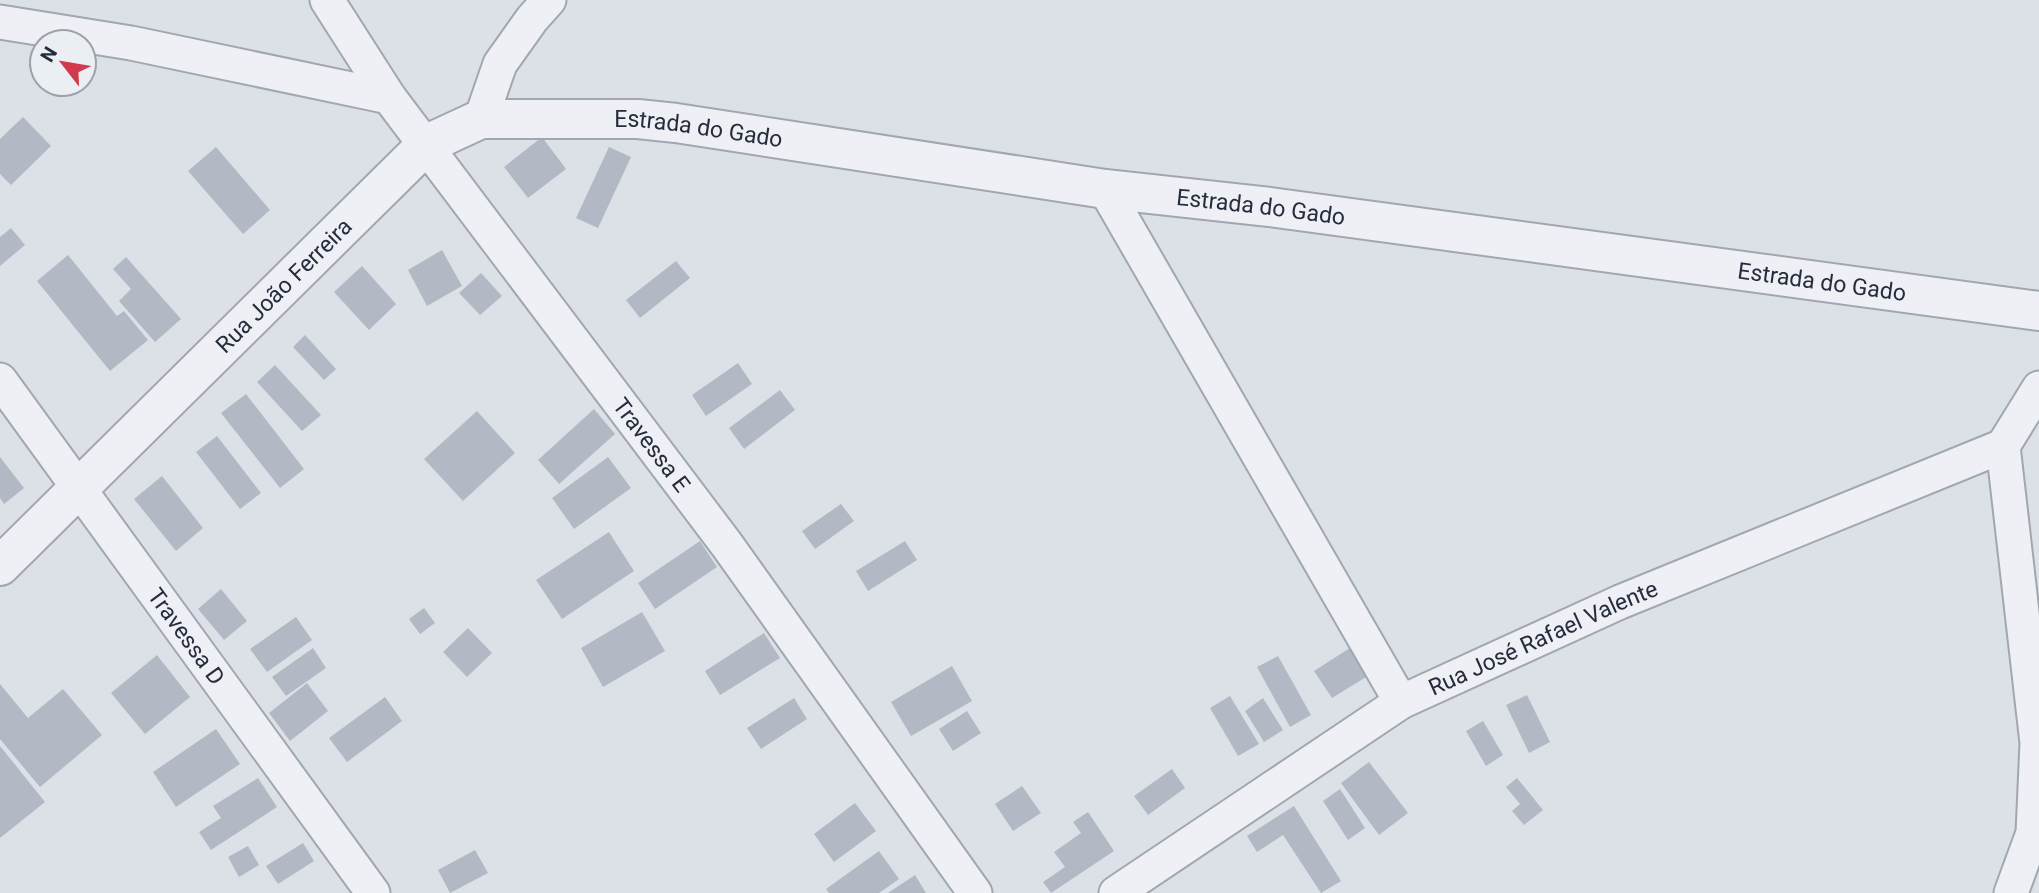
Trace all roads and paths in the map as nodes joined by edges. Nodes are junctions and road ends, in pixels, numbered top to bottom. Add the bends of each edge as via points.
1 (327, 0) edge
2 (549, 0) edge
3 (0, 22) edge
4 (389, 97) junction
5 (481, 119) junction
6 (427, 144) junction
7 (1105, 189) junction
8 (2039, 311) edge
9 (0, 380) edge
10 (2039, 388) edge
11 (2003, 446) junction
12 (78, 490) junction
13 (0, 566) edge
14 (1401, 702) junction
15 (373, 893) edge
16 (975, 893) edge
17 (1116, 893) edge
18 (2011, 893) edge

1 - 4 street, Travessa E
2 - 5 street via 500,64
3 - 4 street via 131,43
4 - 6 street, Travessa E
5 - 6 street, Rua João Ferreira
5 - 7 street, Estrada do Gado via 676,123
6 - 12 street, Rua João Ferreira
6 - 16 street, Travessa E via 727,545
7 - 8 street, Estrada do Gado
7 - 14 street
9 - 12 street, Travessa D
10 - 11 street
11 - 14 street, Rua José Rafael Valente via 1620,601
11 - 18 street via 2037,743 2033,833
12 - 13 street, Rua João Ferreira
12 - 15 street, Travessa D
14 - 17 street, Rua José Rafael Valente

